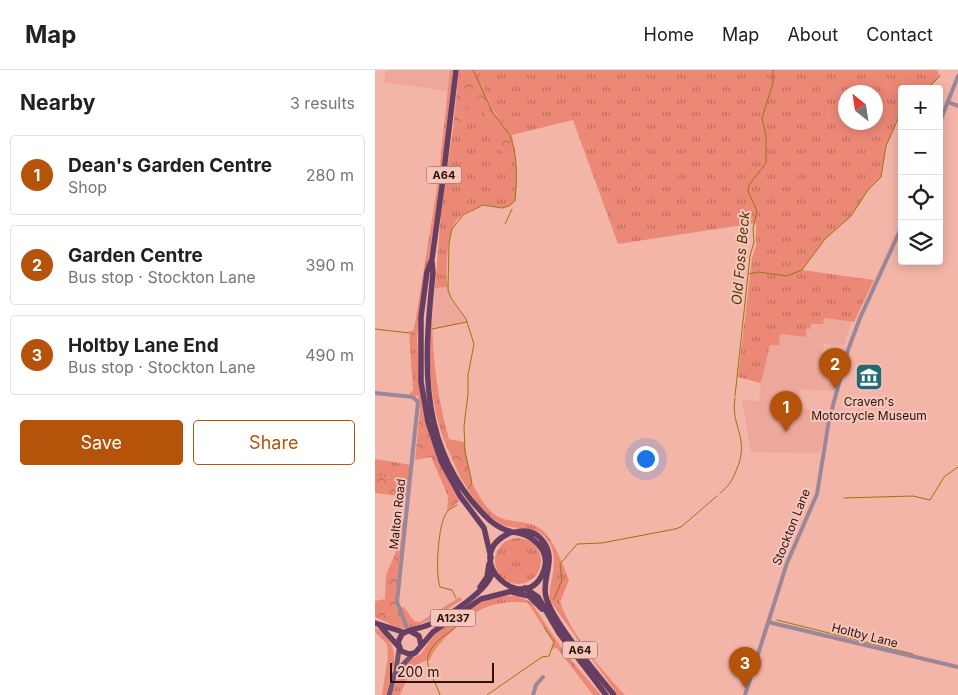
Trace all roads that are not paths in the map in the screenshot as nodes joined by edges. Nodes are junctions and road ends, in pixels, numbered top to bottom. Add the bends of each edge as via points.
1 (456, 70) edge
2 (958, 76) edge
3 (948, 102) junction
4 (958, 106) edge
5 (943, 114) edge
6 (898, 235) edge
7 (375, 393) edge
8 (427, 400) junction
9 (514, 532) junction
10 (490, 550) junction
11 (491, 558) junction
12 (493, 570) junction
13 (523, 588) junction
14 (509, 592) junction
15 (470, 598) junction
16 (547, 614) junction
17 (768, 622) junction
18 (377, 624) edge
19 (407, 631) junction
20 (421, 645) junction
21 (399, 648) junction
22 (415, 653) junction
23 (958, 667) edge
24 (395, 673) junction
25 (543, 677) dead end
26 (389, 695) edge
27 (533, 695) edge
28 (606, 695) edge
29 (614, 695) edge
30 (745, 695) edge

1 - 8 highway, A64 via 432,259
2 - 3 street
3 - 4 street
3 - 5 street
6 - 17 street, Stockton Lane via 848,350 833,402 817,494 793,545
7 - 19 street, Malton Road via 416,398 418,407 397,602
8 - 9 highway, A64 via 458,482 490,522
8 - 10 highway, A64 via 441,461 460,496 485,528
9 - 11 highway via 499,540
9 - 13 highway via 537,542 546,559 542,575 534,584
9 - 29 highway, A64 via 533,532 545,544 550,560 545,588 548,602
10 - 11 highway, A64
10 - 15 highway, A64 via 487,577
11 - 12 highway
12 - 13 highway via 504,584
12 - 15 highway, A1237 via 489,582
13 - 14 highway, A1237
13 - 16 highway, A64 via 538,597
14 - 16 highway via 529,596
14 - 20 highway, A1237 via 475,602 433,632
15 - 19 highway, A1237 via 439,620
16 - 28 highway, A64
17 - 23 street, Holtby Lane
17 - 30 street, Stockton Lane
18 - 19 highway
18 - 21 highway
19 - 20 highway via 419,636
19 - 21 highway via 398,639
20 - 22 highway
21 - 22 highway via 404,653
21 - 24 main road
22 - 24 main road
24 - 26 main road
25 - 27 street

